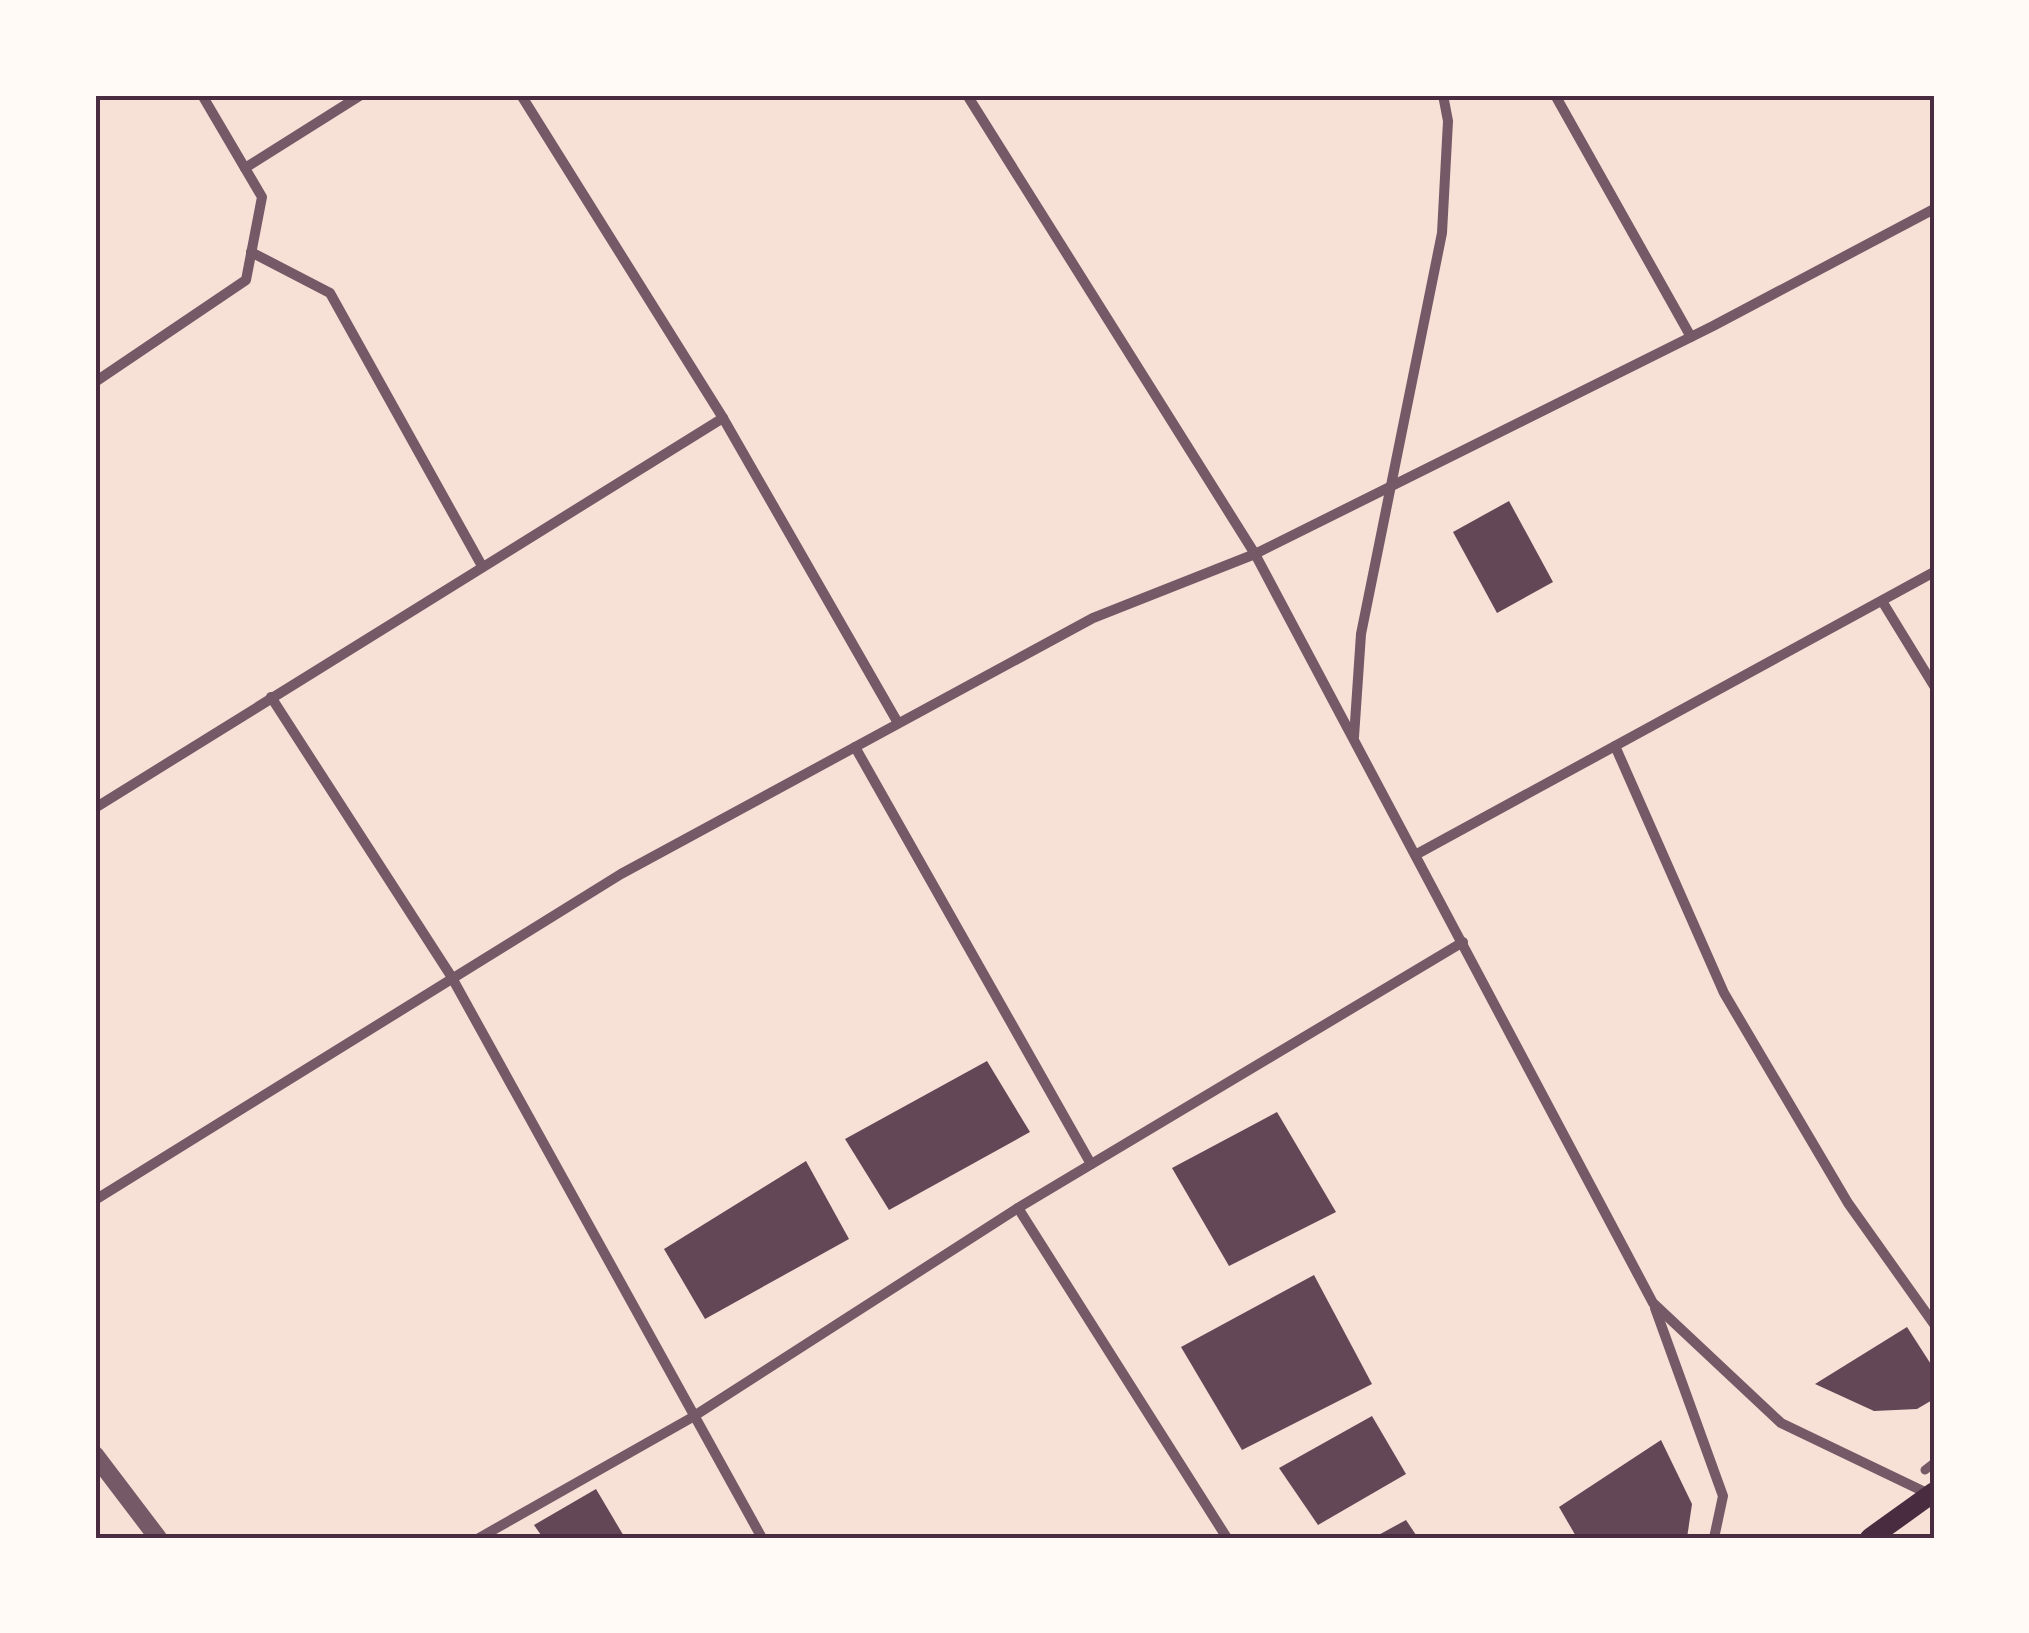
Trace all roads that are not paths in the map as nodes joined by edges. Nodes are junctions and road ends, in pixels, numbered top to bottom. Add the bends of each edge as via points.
1 (202, 95) edge
2 (360, 95) edge
3 (521, 95) edge
4 (967, 95) edge
5 (1444, 95) edge
6 (1555, 95) edge
7 (245, 168) junction
8 (1934, 209) edge
9 (251, 252) junction
10 (1691, 337) junction
11 (95, 382) edge
12 (724, 418) junction
13 (1393, 486) junction
14 (1255, 554) junction
15 (482, 566) junction
16 (1934, 572) edge
17 (1882, 601) junction
18 (1934, 686) edge
19 (271, 697) junction
20 (898, 723) junction
21 (1354, 738) junction
22 (1615, 746) junction
23 (855, 747) junction
24 (95, 808) edge
25 (1417, 854) junction
26 (1463, 942) junction
27 (451, 976) junction
28 (1092, 1164) junction
29 (95, 1200) edge
30 (1018, 1208) junction
31 (1653, 1302) junction
32 (1934, 1324) edge
33 (692, 1418) junction
34 (95, 1455) edge
35 (1932, 1493) edge
36 (158, 1538) edge
37 (480, 1538) edge
38 (762, 1538) edge
39 (1226, 1538) edge
40 (1714, 1538) edge
41 (1870, 1538) edge

1 - 7 street
2 - 7 street
3 - 12 street
4 - 14 street
5 - 13 street via 1442,234
6 - 10 street
7 - 9 street via 262,197
8 - 10 street
9 - 11 street via 246,280
9 - 15 street via 330,293
10 - 13 street
12 - 15 street
12 - 20 street
13 - 14 street
13 - 21 street via 1361,634
14 - 20 street via 1092,618
14 - 21 street
15 - 19 street
16 - 17 street
17 - 18 street
17 - 22 street
19 - 24 street
19 - 27 street
20 - 23 street
21 - 25 street
22 - 25 street
22 - 32 street via 1724,993 1848,1204
23 - 27 street
23 - 28 street
25 - 26 street
26 - 28 street
26 - 31 street
27 - 29 street
27 - 33 street
28 - 30 street
30 - 33 street
30 - 39 street
31 - 35 street via 1782,1423
31 - 40 street via 1722,1496
33 - 37 street
33 - 38 street
34 - 36 street
35 - 41 main road

